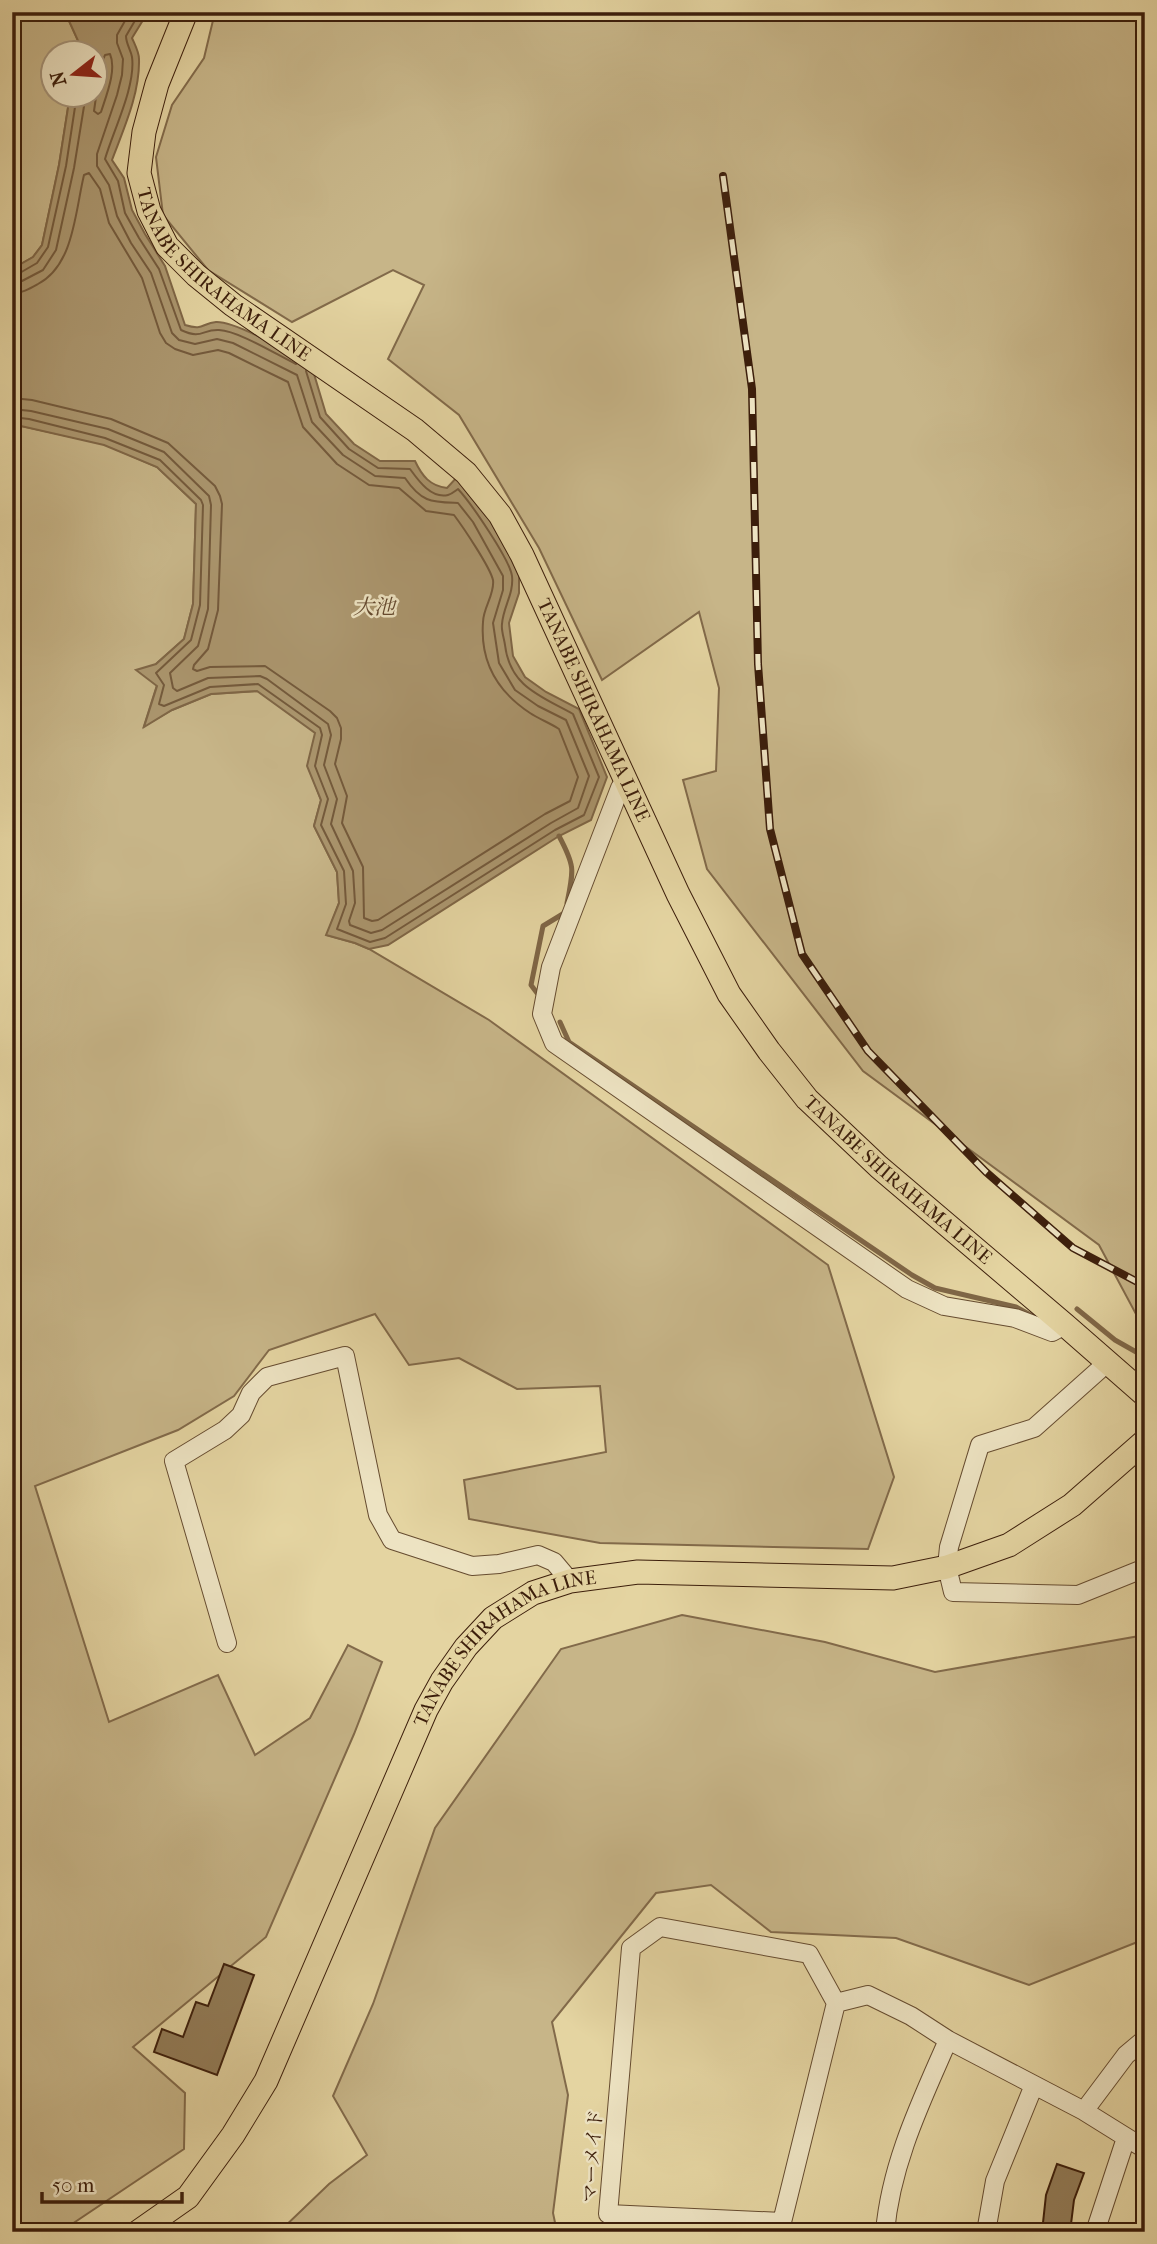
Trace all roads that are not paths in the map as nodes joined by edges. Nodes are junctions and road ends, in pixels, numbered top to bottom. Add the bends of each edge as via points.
1 (186, 12) edge
2 (626, 779) junction
3 (1065, 1325) junction
4 (1108, 1362) junction
5 (1145, 1395) edge
6 (1145, 1441) edge
7 (947, 1567) junction
8 (1145, 1569) edge
9 (570, 1581) junction
10 (227, 1643) dead end
11 (836, 2003) junction
12 (1145, 2039) edge
13 (948, 2040) junction
14 (1034, 2085) junction
15 (1084, 2111) junction
16 (1126, 2138) junction
17 (1145, 2149) edge
18 (138, 2232) edge
19 (885, 2232) edge
20 (986, 2232) edge
21 (1095, 2232) edge

1 - 2 main road, TANABE SHIRAHAMA LINE via 157,84 139,173 149,211 167,246 233,305 415,430 466,472 500,515 522,555
2 - 3 main road, TANABE SHIRAHAMA LINE via 729,994 807,1099 879,1167
2 - 3 street via 551,967 542,1014 554,1043 907,1289 944,1307 1015,1318 1052,1332
3 - 4 main road, TANABE SHIRAHAMA LINE
4 - 5 main road, TANABE SHIRAHAMA LINE
4 - 7 street via 1034,1429 980,1445
6 - 7 main road, TANABE SHIRAHAMA LINE via 1072,1506 1009,1545
7 - 8 street via 953,1592 1078,1595
7 - 9 main road, TANABE SHIRAHAMA LINE via 893,1577 638,1572
9 - 10 street via 554,1562 538,1555 472,1566 392,1540 378,1515 345,1356 267,1377 225,1430 174,1461
9 - 18 main road, TANABE SHIRAHAMA LINE via 533,1593 493,1618 442,1681 266,2081 188,2197
11 - 11 street, マーメイド via 809,1954 660,1927 631,1948 608,2214 782,2222
11 - 13 street via 868,1994
12 - 15 street via 1125,2055
13 - 14 street
13 - 19 street via 898,2160
14 - 15 street
14 - 20 street via 995,2181
15 - 16 street
16 - 17 street
16 - 21 street

